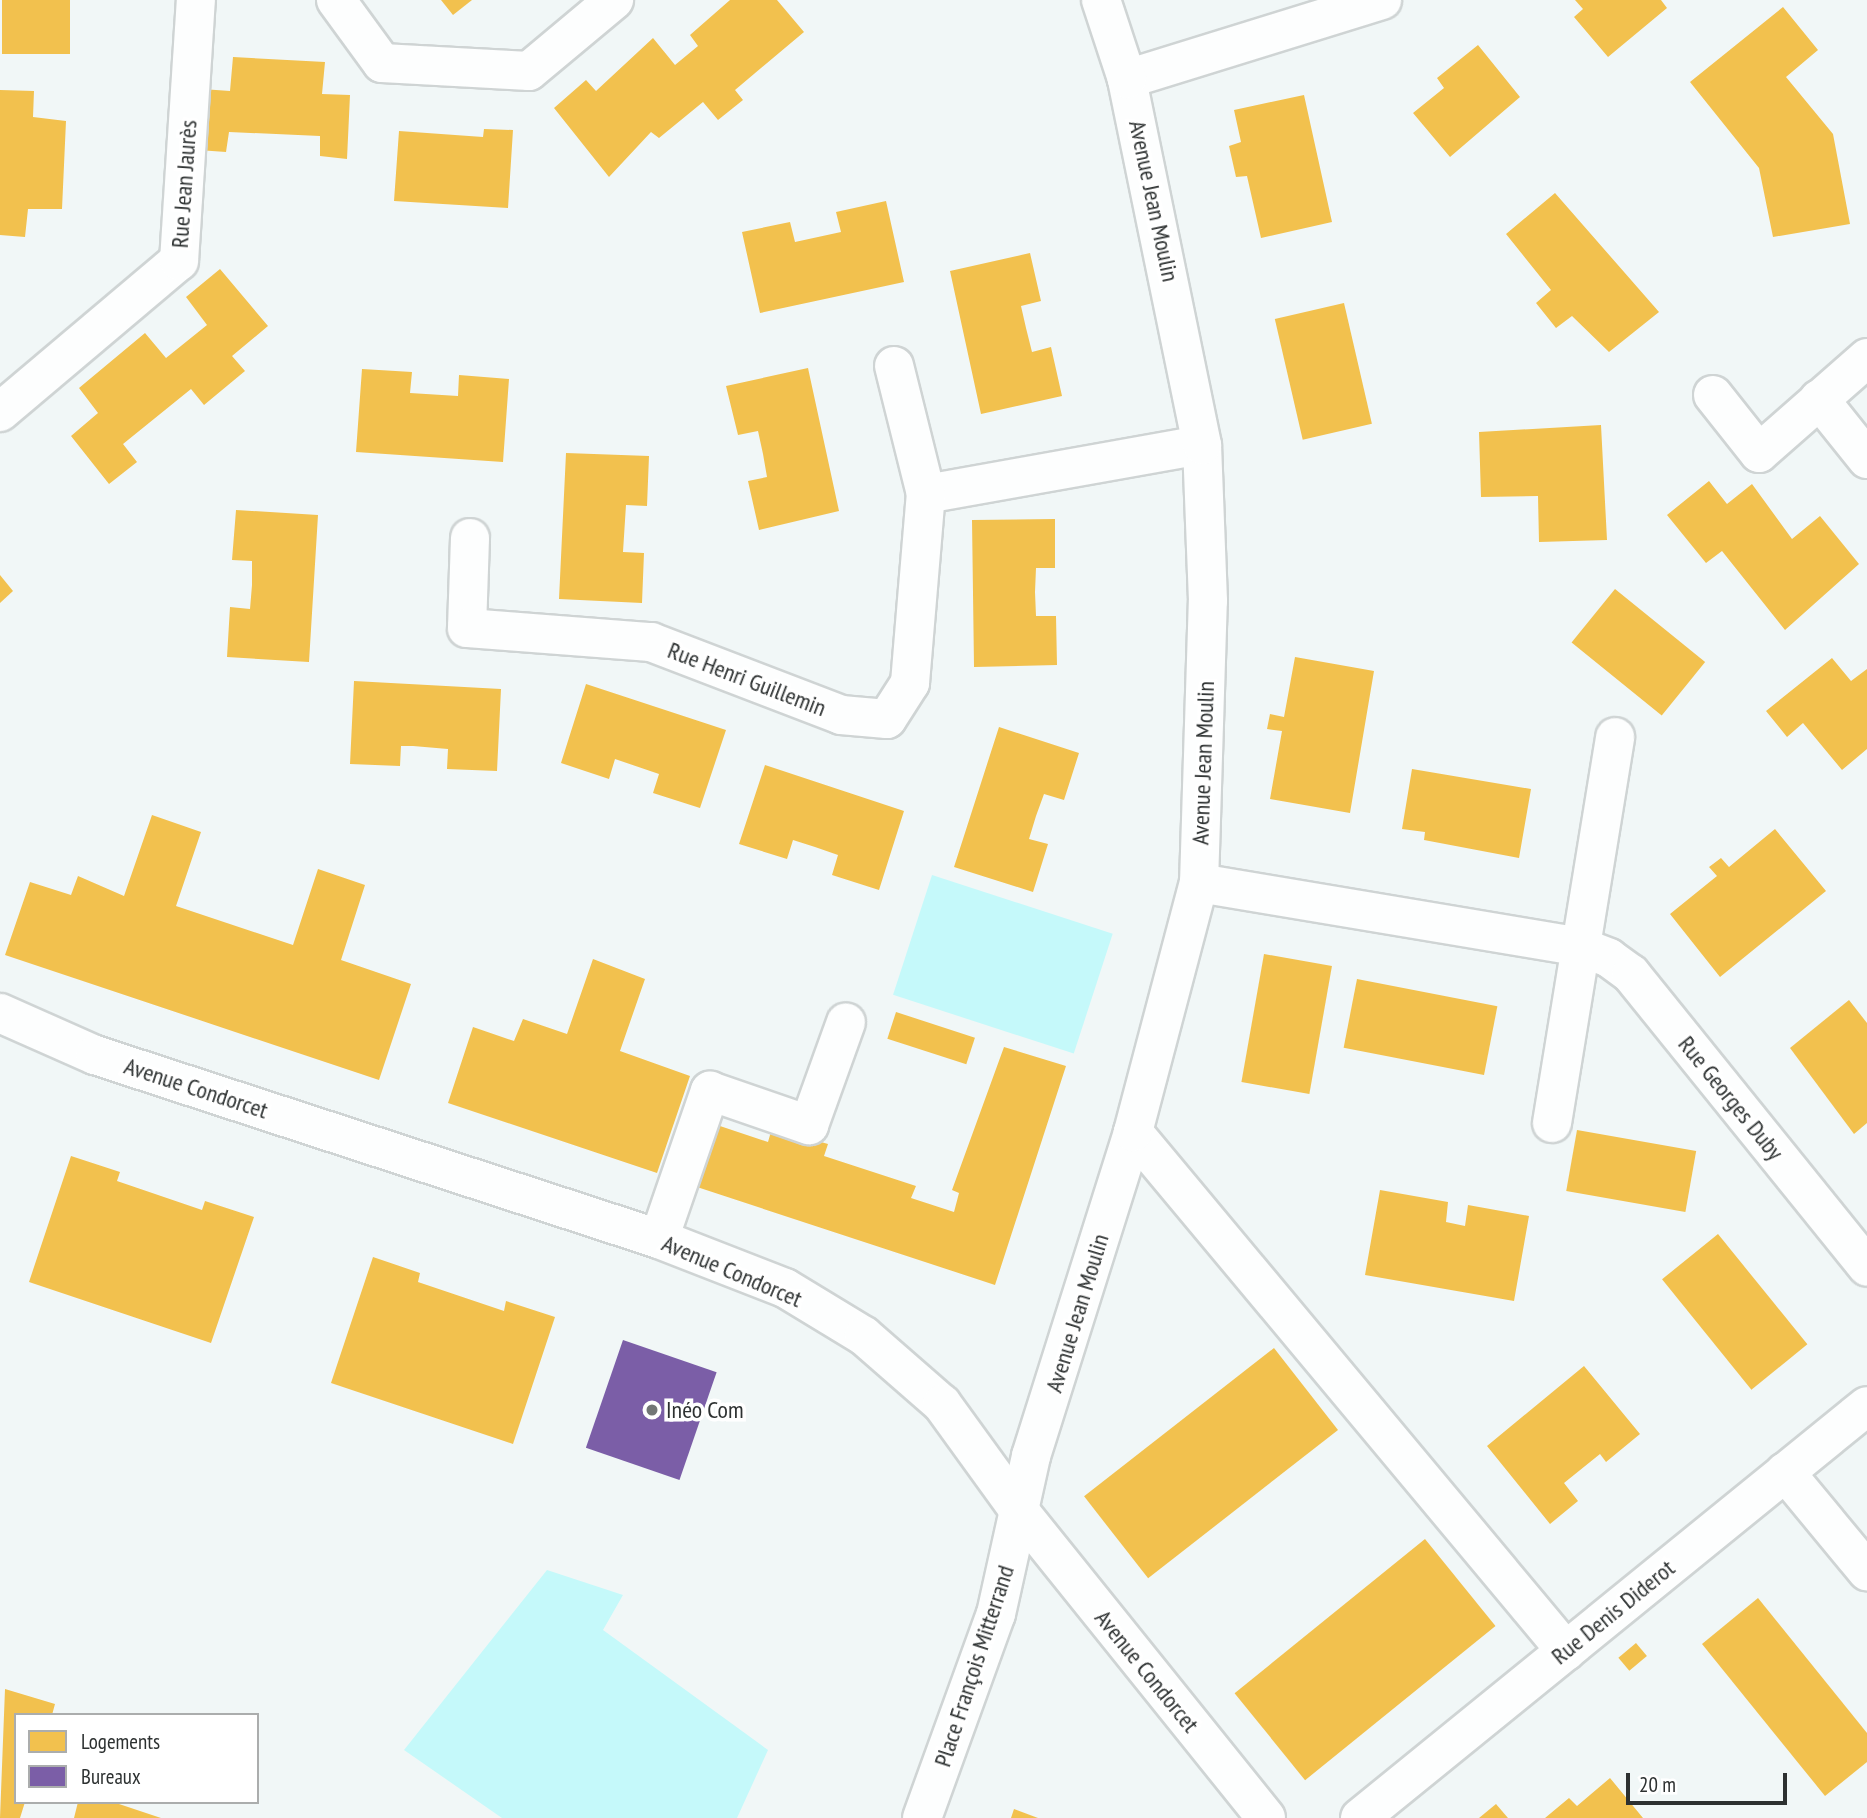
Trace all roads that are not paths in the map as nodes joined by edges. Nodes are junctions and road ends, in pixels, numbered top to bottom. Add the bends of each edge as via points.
1 (196, 0) edge
2 (336, 0) edge
3 (614, 0) edge
4 (1101, 0) edge
5 (1382, 0) edge
6 (1127, 79) junction
7 (1867, 358) edge
8 (894, 366) dead end
9 (1713, 395) dead end
10 (1819, 399) junction
11 (0, 412) edge
12 (1202, 445) junction
13 (1867, 459) edge
14 (926, 494) junction
15 (470, 538) dead end
16 (1615, 737) dead end
17 (1199, 883) junction
18 (1581, 947) junction
19 (0, 1013) edge
20 (846, 1021) dead end
21 (1552, 1123) dead end
22 (1133, 1132) junction
23 (659, 1239) junction
24 (1867, 1267) edge
25 (1867, 1406) edge
26 (1785, 1472) junction
27 (1020, 1513) junction
28 (1867, 1571) edge
29 (1566, 1651) junction
30 (922, 1818) edge
31 (1266, 1818) edge
32 (1360, 1818) edge

1 - 11 street, Rue Jean Jaurès via 179,261
2 - 3 street via 382,63 529,71
4 - 6 street, Avenue Jean Moulin
5 - 6 street
6 - 12 street, Avenue Jean Moulin
7 - 10 street
8 - 14 street, Rue Henri Guillemin
9 - 10 street via 1759,453
10 - 13 street
12 - 14 street
12 - 17 street, Avenue Jean Moulin via 1208,601
14 - 15 street, Rue Henri Guillemin via 910,683 887,719 841,715 651,642 467,628
16 - 18 street
17 - 18 street, Rue Georges Duby
17 - 22 street, Avenue Jean Moulin
18 - 21 street
18 - 24 street, Rue Georges Duby via 1631,974
19 - 23 street, Avenue Condorcet via 95,1055
20 - 23 street via 809,1125 710,1091
22 - 27 street, Avenue Jean Moulin via 1031,1456
22 - 29 street
23 - 27 street, Avenue Condorcet via 785,1287 864,1336 942,1404
25 - 26 street, Rue Denis Diderot
26 - 28 street
26 - 29 street, Rue Denis Diderot
27 - 30 street, Place François Mitterrand via 996,1614
27 - 31 street, Avenue Condorcet
29 - 32 street, Rue Denis Diderot

